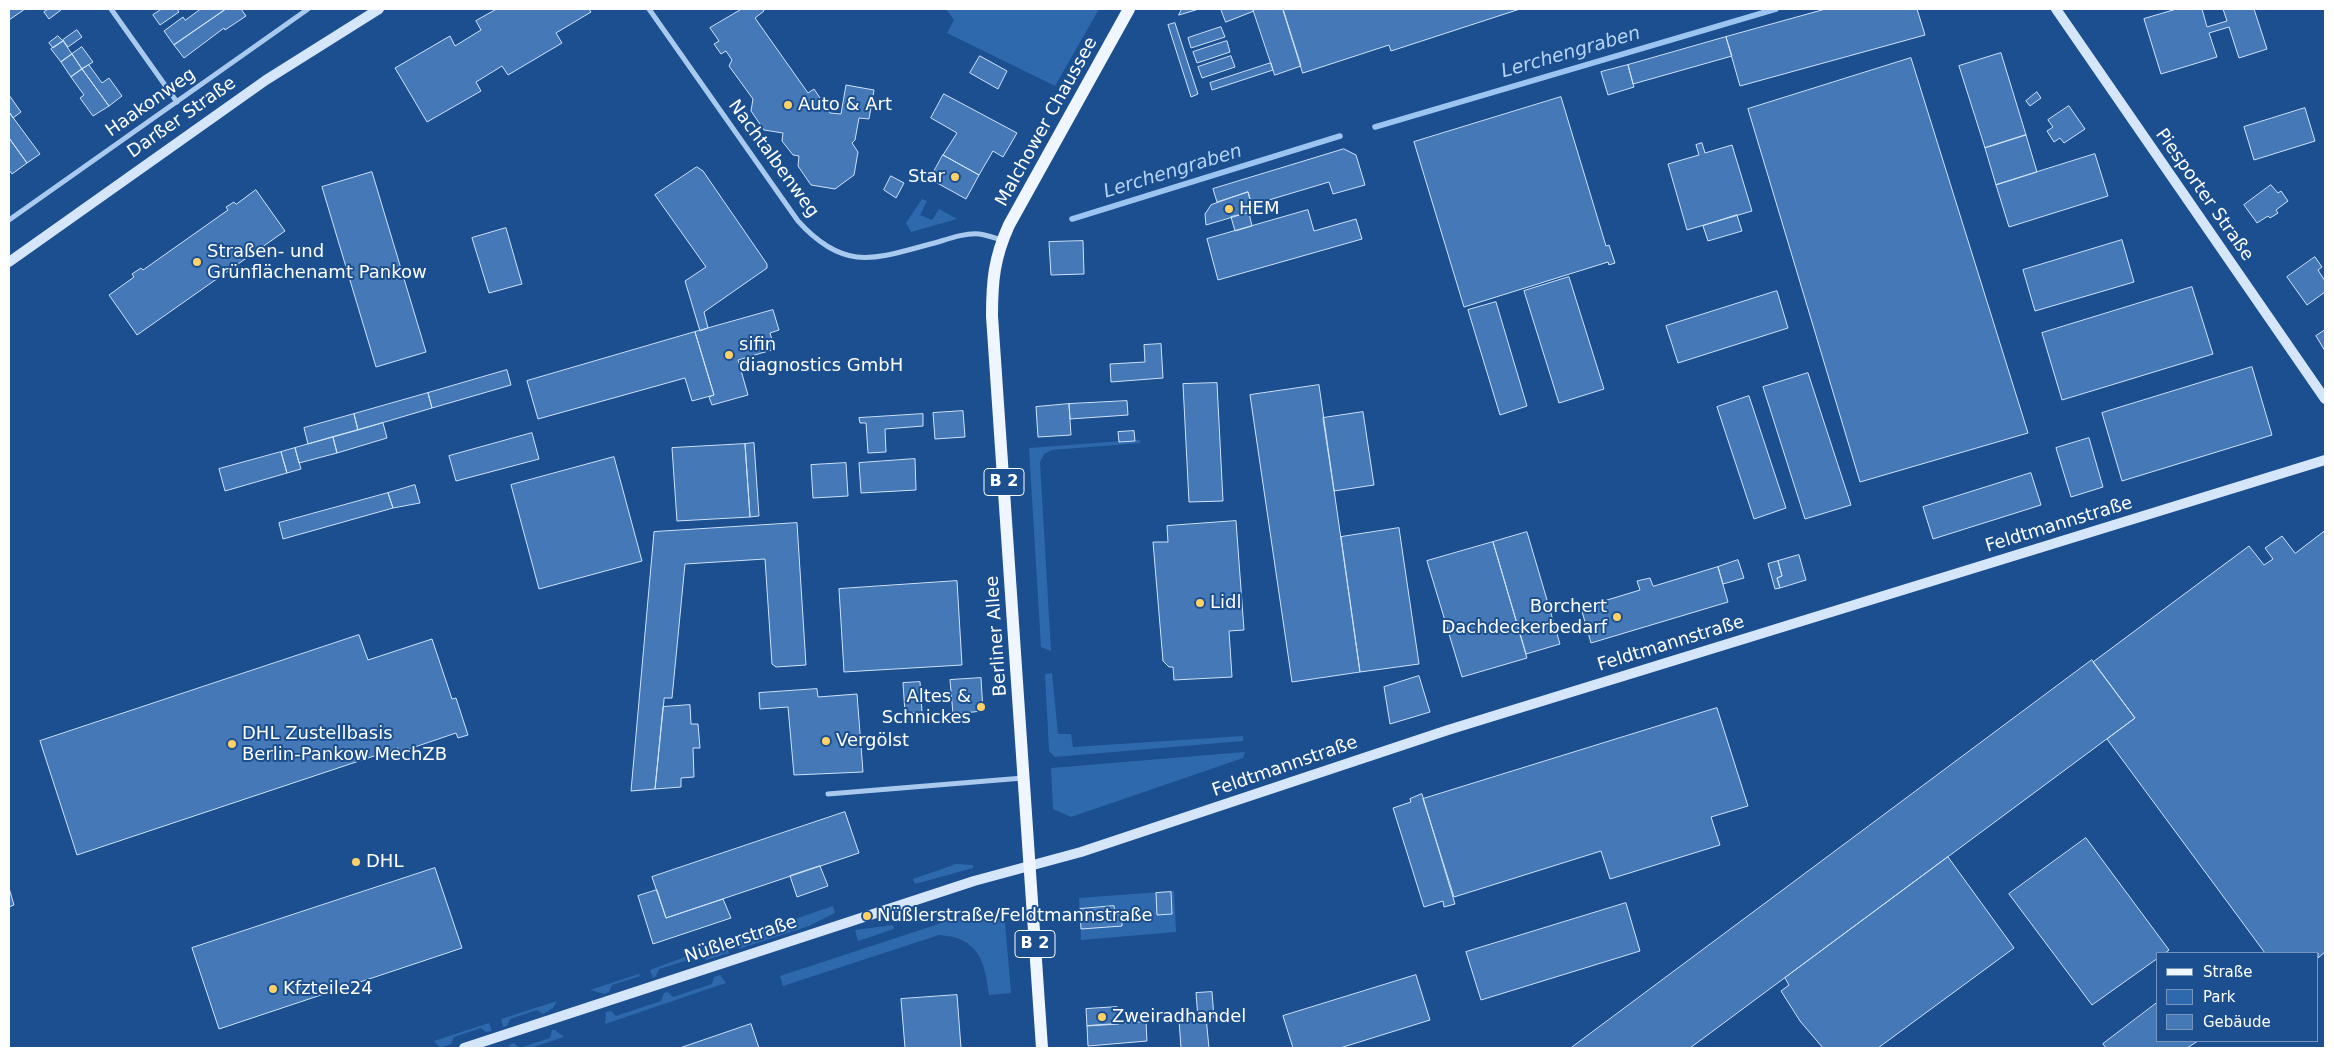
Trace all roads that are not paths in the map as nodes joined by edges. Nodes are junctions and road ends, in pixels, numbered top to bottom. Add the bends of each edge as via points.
1 (111, 9) edge
2 (308, 9) edge
3 (379, 9) edge
4 (649, 9) edge
5 (1129, 9) edge
6 (2056, 9) edge
7 (177, 102) junction
8 (9, 220) edge
9 (1009, 225) joint
10 (1002, 240) junction
11 (9, 262) edge
12 (2325, 399) edge
13 (2325, 460) edge
14 (1024, 778) junction
15 (828, 794) dead end
16 (1029, 866) junction
17 (464, 1048) edge
18 (1042, 1048) edge

1 - 7 street
2 - 7 street, Haakonweg
3 - 11 street, Darßer Straße via 266,80
4 - 10 street, Nachtalbenweg via 798,221 819,241 857,259 877,258 961,236 979,234
5 - 9 main road, Malchower Chaussee / B 2
6 - 12 street, Piesporter Straße
7 - 8 street, Haakonweg
9 - 10 main road, Berliner Allee / B 2
10 - 14 main road, Berliner Allee / B 2 via 993,269 992,316
13 - 16 street, Feldtmannstraße via 1448,730 1170,823
14 - 15 street
14 - 16 main road, Berliner Allee / B 2
16 - 17 street, Nüßlerstraße
16 - 18 main road, Berliner Allee / B 2

